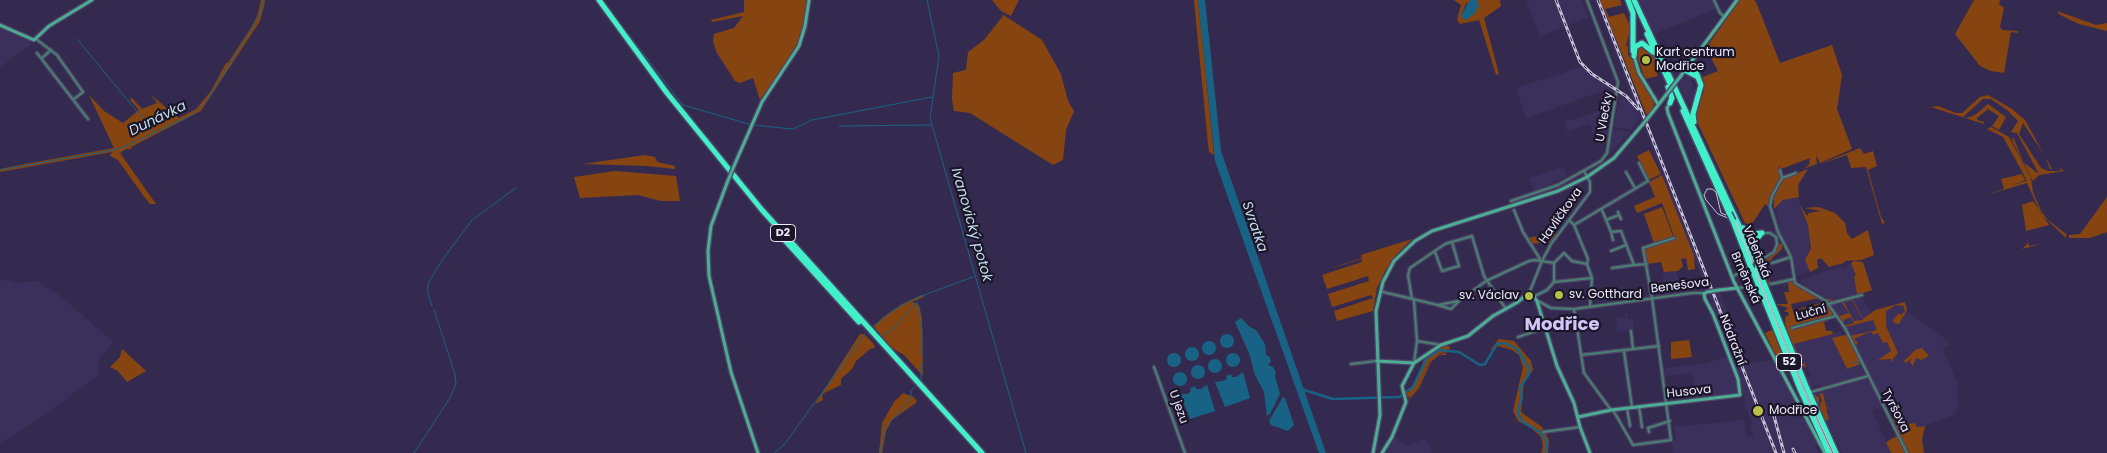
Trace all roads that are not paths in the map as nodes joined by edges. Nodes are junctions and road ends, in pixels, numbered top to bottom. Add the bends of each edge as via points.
1 (92, 0) edge
2 (594, 0) edge
3 (598, 0) edge
4 (808, 0) edge
5 (1587, 0) edge
6 (1631, 0) edge
7 (1714, 0) edge
8 (1737, 0) edge
9 (1725, 17) junction
10 (0, 25) edge
11 (36, 39) junction
12 (52, 50) junction
13 (37, 52) dead end
14 (1634, 56) junction
15 (42, 58) junction
16 (1659, 62) junction
17 (1692, 62) junction
18 (1686, 70) junction
19 (1699, 77) junction
20 (1677, 91) junction
21 (74, 99) junction
22 (1697, 102) junction
23 (1670, 103) joint
24 (1658, 104) junction
25 (88, 119) dead end
26 (1698, 134) junction
27 (1639, 163) dead end
28 (1780, 170) dead end
29 (1584, 171) junction
30 (1626, 172) dead end
31 (1796, 173) dead end
32 (1587, 177) junction
33 (1782, 178) junction
34 (1635, 188) junction
35 (1512, 200) dead end
36 (1602, 209) junction
37 (1514, 210) dead end
38 (1736, 216) junction
39 (1621, 219) dead end
40 (1569, 220) junction
41 (1606, 220) junction
42 (1574, 225) junction
43 (1611, 232) junction
44 (1762, 233) junction
45 (1779, 235) junction
46 (1674, 238) dead end
47 (1776, 238) junction
48 (1613, 240) dead end
49 (1452, 242) junction
50 (1626, 244) junction
51 (1435, 251) junction
52 (1611, 251) dead end
53 (1791, 257) junction
54 (1542, 261) junction
55 (1554, 263) junction
56 (1772, 263) dead end
57 (1587, 264) junction
58 (1647, 264) junction
59 (1634, 265) junction
60 (1756, 265) junction
61 (1612, 268) dead end
62 (1732, 277) junction
63 (1592, 278) junction
64 (1794, 279) junction
65 (1486, 281) junction
66 (1554, 282) junction
67 (1771, 284) dead end
68 (1755, 286) dead end
69 (1737, 288) junction
70 (1530, 291) junction
71 (1383, 292) dead end
72 (1706, 293) junction
73 (1862, 295) dead end
74 (1535, 296) junction
75 (1652, 298) junction
76 (1413, 300) junction
77 (1459, 301) junction
78 (1537, 301) junction
79 (1828, 304) junction
80 (1438, 305) junction
81 (1590, 307) junction
82 (1506, 309) junction
83 (1574, 310) junction
84 (1835, 316) junction
85 (1545, 328) junction
86 (1792, 328) dead end
87 (1631, 331) dead end
88 (1518, 337) dead end
89 (1416, 341) junction
90 (1441, 345) junction
91 (1659, 346) junction
92 (1634, 349) junction
93 (1624, 351) junction
94 (1581, 355) junction
95 (1378, 361) junction
96 (1414, 363) junction
97 (1351, 364) dead end
98 (1154, 367) dead end
99 (1868, 376) junction
100 (1809, 392) junction
101 (1740, 395) joint
102 (1668, 403) junction
103 (1640, 406) junction
104 (1629, 408) junction
105 (1612, 410) junction
106 (1578, 417) junction
107 (1670, 421) junction
108 (1630, 426) dead end
109 (1642, 427) dead end
110 (1580, 428) junction
111 (1543, 432) dead end
112 (1649, 432) dead end
113 (758, 453) edge
114 (978, 453) edge
115 (982, 453) edge
116 (1185, 453) edge
117 (1373, 453) edge
118 (1382, 453) edge
119 (1590, 453) edge
120 (1825, 453) edge
121 (1829, 453) edge
122 (1838, 453) edge
123 (1907, 453) edge

1 - 11 street via 49,26
2 - 114 highway, D2 via 665,95 760,212
3 - 115 highway, D2 via 667,93 762,210
4 - 113 street, bridge via 799,46 767,94 734,166 711,226 708,251 709,276 731,372
5 - 29 street, U Vlečky via 1618,88 1607,153 1601,161
6 - 14 highway
6 - 16 highway, 52
6 - 20 highway, 52
7 - 9 street
8 - 9 street
9 - 17 street
10 - 11 street
11 - 12 street
12 - 15 street
12 - 21 street via 83,92
13 - 15 street
14 - 16 highway via 1635,48 1642,42
14 - 24 street via 1640,74
15 - 21 street
16 - 23 highway via 1672,96
16 - 60 highway, Vídeňská / 52, bridge
17 - 18 street
17 - 19 highway
18 - 19 highway
18 - 24 street, bridge
19 - 22 highway via 1701,91
20 - 22 highway via 1688,106
20 - 26 highway, 52
21 - 25 street
22 - 26 highway via 1693,118
23 - 62 street, Brněnská via 1668,113
24 - 32 street, bridge via 1614,158
26 - 38 highway, Vídeňská / 52
27 - 34 street via 1648,181
28 - 33 street
29 - 32 street
29 - 35 street, U Vlečky via 1548,189
30 - 34 street
31 - 33 street
32 - 40 street, Havlíčkova via 1590,192
32 - 95 street via 1558,191 1439,228 1408,247 1391,266 1379,292 1375,316
33 - 45 street via 1770,206
34 - 36 street
36 - 41 street
36 - 42 street
37 - 54 street via 1523,232
38 - 44 highway via 1745,232 1751,235
38 - 60 highway, Vídeňská / 52
39 - 41 street via 1619,214
40 - 42 street
40 - 54 street, Havlíčkova
41 - 43 street
42 - 57 street via 1588,259
43 - 48 street
43 - 50 street via 1620,230
44 - 47 street via 1770,233
44 - 60 highway via 1753,245
45 - 47 street
45 - 53 street
46 - 58 street via 1643,248
47 - 62 street via 1778,244 1774,252
49 - 51 street
49 - 51 street via 1459,266 1442,271
49 - 65 street via 1472,236
50 - 52 street
50 - 59 street
51 - 76 street via 1408,270
53 - 56 street
53 - 64 street
54 - 55 street
54 - 65 street via 1522,264
54 - 70 street, Havlíčkova
55 - 57 street via 1565,254 1572,260
55 - 66 street
57 - 63 street
58 - 59 street
58 - 75 street
59 - 61 street
60 - 100 highway, Vídeňská / 52
60 - 121 highway, Vídeňská / 52 via 1800,388
62 - 69 street, Brněnská
63 - 66 street
63 - 81 street
64 - 67 street
64 - 79 street, Tyršova via 1798,286
65 - 77 street
65 - 82 street
66 - 74 street
68 - 69 street
69 - 72 street, Benešova, bridge
69 - 120 street, Brněnská
70 - 74 street
70 - 82 street
71 - 76 street
72 - 75 street, Benešova
72 - 101 street, Nádražní via 1705,299 1738,379
73 - 79 street
74 - 78 street
75 - 81 street, Benešova
75 - 91 street
76 - 80 street
76 - 89 street
77 - 80 street
77 - 80 street via 1451,309
78 - 83 street, Benešova via 1551,308
78 - 85 street
79 - 84 street, Tyršova
81 - 83 street, Benešova
82 - 90 street via 1466,336
83 - 94 street
84 - 86 street, Luční
84 - 99 street, Tyršova via 1845,328
85 - 88 street
85 - 106 street
87 - 92 street
89 - 90 street
89 - 96 street
90 - 96 street
91 - 92 street
91 - 102 street
92 - 93 street
93 - 94 street
93 - 104 street
94 - 105 street via 1584,373
95 - 96 street
95 - 97 street
95 - 117 street via 1379,428
96 - 118 street via 1405,378 1403,391 1406,402
98 - 116 street, U jezu
99 - 100 street
99 - 123 street, Tyršova
100 - 122 highway, Vídeňská / 52
101 - 102 street, Husova
102 - 103 street, Husova
102 - 107 street
103 - 104 street, Husova
103 - 109 street
104 - 105 street, Husova
104 - 108 street
105 - 106 street, Husova
105 - 107 street via 1633,445 1671,440
106 - 110 street
107 - 112 street via 1648,428
110 - 111 street
110 - 119 street

